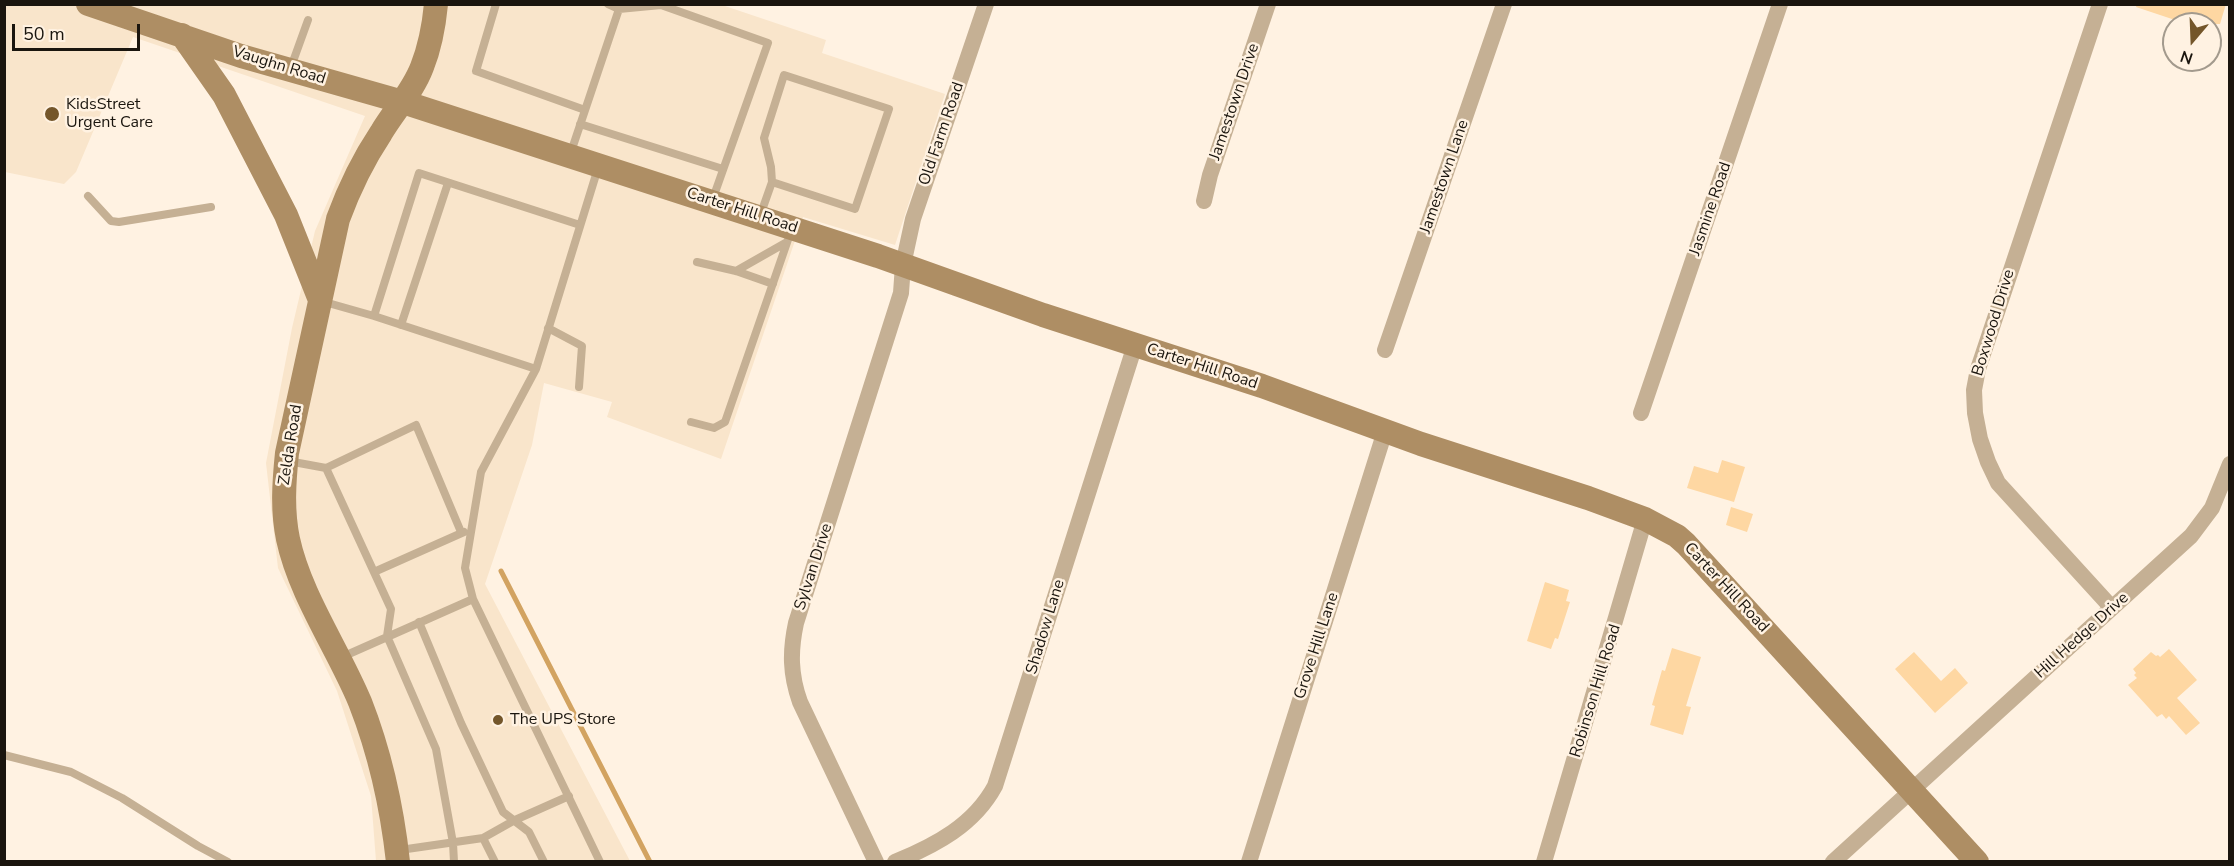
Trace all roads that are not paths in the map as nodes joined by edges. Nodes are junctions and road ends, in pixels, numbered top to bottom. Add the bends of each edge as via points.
1 (88, 4) edge
2 (436, 4) edge
3 (496, 4) edge
4 (608, 4) edge
5 (986, 4) edge
6 (1268, 4) edge
7 (1504, 4) edge
8 (1780, 4) edge
9 (2100, 4) edge
10 (647, 6) edge
11 (619, 9) junction
12 (308, 20) dead end
13 (182, 35) junction
14 (290, 70) junction
15 (403, 102) junction
16 (585, 110) junction
17 (580, 124) junction
18 (569, 156) junction
19 (599, 165) junction
20 (723, 169) junction
21 (772, 182) junction
22 (448, 183) junction
23 (88, 196) dead end
24 (712, 201) junction
25 (1204, 201) dead end
26 (211, 207) dead end
27 (760, 217) junction
28 (580, 225) junction
29 (790, 235) junction
30 (697, 262) dead end
31 (903, 265) junction
32 (736, 271) junction
33 (773, 284) junction
34 (320, 300) junction
35 (374, 316) junction
36 (401, 325) junction
37 (548, 328) junction
38 (1135, 345) junction
39 (1385, 350) dead end
40 (536, 369) junction
41 (579, 387) dead end
42 (1641, 413) dead end
43 (691, 422) dead end
44 (1385, 431) junction
45 (286, 460) junction
46 (2229, 464) edge
47 (326, 468) junction
48 (1645, 519) junction
49 (461, 532) junction
50 (471, 533) junction
51 (374, 572) junction
52 (473, 598) junction
53 (2112, 608) junction
54 (419, 622) junction
55 (387, 636) junction
56 (339, 659) junction
57 (4, 755) edge
58 (1912, 790) junction
59 (569, 796) junction
60 (515, 820) junction
61 (483, 838) junction
62 (453, 843) junction
63 (397, 856) edge
64 (228, 861) edge
65 (454, 861) edge
66 (495, 861) edge
67 (544, 861) edge
68 (600, 861) edge
69 (876, 861) edge
70 (895, 861) edge
71 (1249, 861) edge
72 (1544, 861) edge
73 (1833, 861) edge
74 (1977, 861) edge

1 - 13 main road, Vaughn Road
2 - 15 main road via 422,69
3 - 16 lane via 476,70
4 - 11 lane
5 - 31 street, Old Farm Road via 913,219
6 - 25 street, Jamestown Drive
7 - 39 street, Jamestown Lane
8 - 42 street, Jasmine Road
9 - 53 street, Boxwood Drive via 1997,307 1974,390 1980,439 1998,483
10 - 11 lane
10 - 20 lane via 661,5 768,43
11 - 16 lane
12 - 14 lane
13 - 14 main road, Vaughn Road
13 - 34 main road via 224,95 286,215
14 - 15 main road, Vaughn Road
15 - 18 main road, Carter Hill Road
15 - 34 main road, Zelda Road via 381,132 347,195
16 - 17 lane
17 - 18 lane
17 - 20 lane
18 - 19 main road, Carter Hill Road
19 - 24 main road, Carter Hill Road
19 - 28 lane
20 - 24 lane
21 - 21 lane via 764,138 784,75 889,109 855,209
21 - 27 lane
22 - 28 lane
22 - 35 lane via 419,173
22 - 36 lane
23 - 26 lane via 111,221 118,222
24 - 27 main road, Carter Hill Road
27 - 29 main road, Carter Hill Road
28 - 37 lane
29 - 31 main road, Carter Hill Road
29 - 32 lane
29 - 33 lane
30 - 32 lane
31 - 38 main road, Carter Hill Road
31 - 69 street, Sylvan Drive via 902,293 796,623 791,657 792,678 800,702
32 - 33 lane
33 - 43 lane via 725,422 714,428
34 - 35 lane
34 - 45 main road, Zelda Road
35 - 36 lane
36 - 40 lane
37 - 40 lane
37 - 41 lane via 582,346
38 - 44 main road, Carter Hill Road
38 - 70 street, Shadow Lane via 995,786 982,807 962,827
40 - 50 lane via 482,472
44 - 48 main road, Carter Hill Road
44 - 71 street, Grove Hill Lane
45 - 47 lane
45 - 56 main road, Zelda Road via 283,503 289,541 296,567
46 - 53 street, Hill Hedge Drive via 2205,520
47 - 49 lane via 416,425
47 - 51 lane
48 - 58 main road, Carter Hill Road via 1686,544
48 - 72 street, Robinson Hill Road
49 - 50 lane
49 - 51 lane
50 - 52 lane via 465,568
51 - 55 lane via 391,609
52 - 54 lane
52 - 59 lane
53 - 58 street, Hill Hedge Drive
54 - 55 lane
54 - 60 lane via 503,812
55 - 56 lane
55 - 62 lane via 436,749
56 - 63 main road, Zelda Road via 375,746
57 - 64 lane via 71,772
58 - 73 street, Hill Hedge Drive
58 - 74 main road, Carter Hill Road
59 - 60 lane
59 - 68 lane
60 - 61 lane
60 - 67 lane via 529,832
61 - 62 lane
61 - 66 lane
62 - 63 lane
62 - 65 lane

